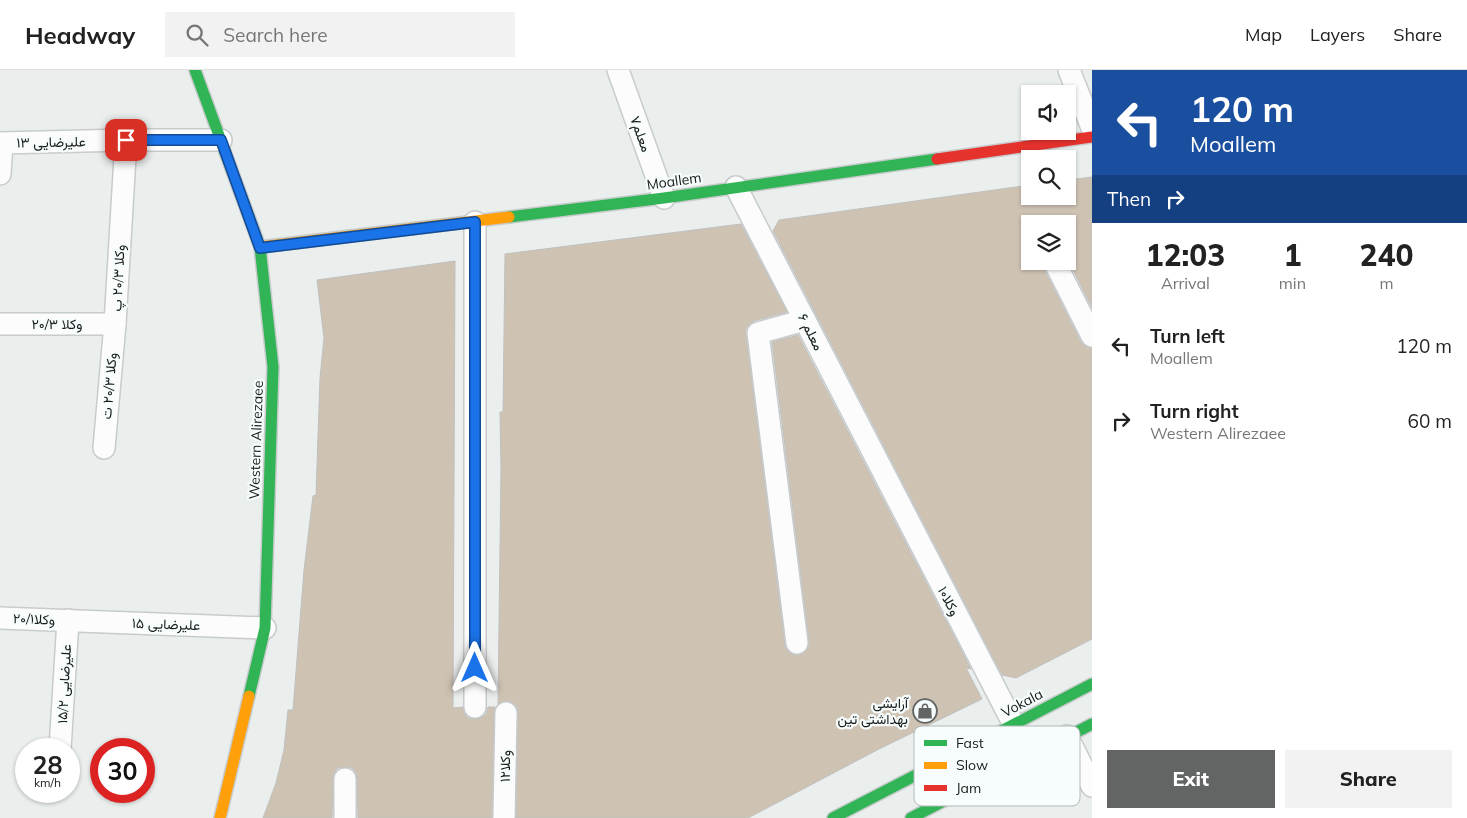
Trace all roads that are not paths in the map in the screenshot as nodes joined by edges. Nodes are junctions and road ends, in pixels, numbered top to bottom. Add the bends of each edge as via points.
1 (195, 70) edge
2 (618, 70) edge
3 (1069, 70) edge
4 (1092, 128) edge
5 (1092, 137) edge
6 (126, 140) junction
7 (221, 140) junction
8 (1, 143) edge
9 (0, 174) edge
10 (736, 187) junction
11 (664, 198) junction
12 (475, 222) junction
13 (260, 248) junction
14 (1059, 270) edge
15 (805, 320) junction
16 (0, 324) edge
17 (115, 324) junction
18 (1092, 336) edge
19 (104, 448) dead end
20 (885, 477) joint
21 (0, 618) edge
22 (68, 620) junction
23 (265, 628) junction
24 (797, 643) dead end
25 (1092, 684) edge
26 (475, 707) dead end
27 (506, 713) dead end
28 (1092, 724) edge
29 (1014, 725) joint
30 (1080, 730) edge
31 (61, 738) edge
32 (1080, 762) edge
33 (914, 776) edge
34 (345, 779) dead end
35 (1092, 786) edge
36 (937, 806) edge
37 (916, 817) edge
38 (220, 818) edge
39 (345, 818) edge
40 (504, 818) edge
41 (833, 818) edge

1 - 7 street, Western Alirezaee
2 - 11 street, معلم۷
3 - 4 street
5 - 10 street, Moallem
6 - 7 street, ۱۳ علیرضایی
6 - 8 street, ۱۳ علیرضایی
6 - 17 street, وکلا ۲۰/۳ پ
7 - 13 street, Western Alirezaee
8 - 9 street
10 - 11 street, Moallem
10 - 15 street, ۶ معلم
11 - 12 street, Moallem
12 - 13 street, Moallem
12 - 26 street
13 - 23 street, Western Alirezaee via 273,367
14 - 18 street
15 - 20 street, ۶ معلم
15 - 24 street via 758,333
16 - 17 street, وکلا ۲۰/۳
17 - 19 street, وکلا ۲۰/۳ ت
20 - 29 street, وکلا۱۰
21 - 22 street, وکلا۲۰/۱
22 - 23 street, ۱۵ علیرضایی
22 - 31 street, ۱۵/۲ علیرضایی
23 - 38 street, Western Alirezaee
25 - 29 street, Vokala
27 - 40 street, وکلا۱۲
28 - 30 street
32 - 35 street
33 - 41 street, Vokala
34 - 39 street
36 - 37 street

